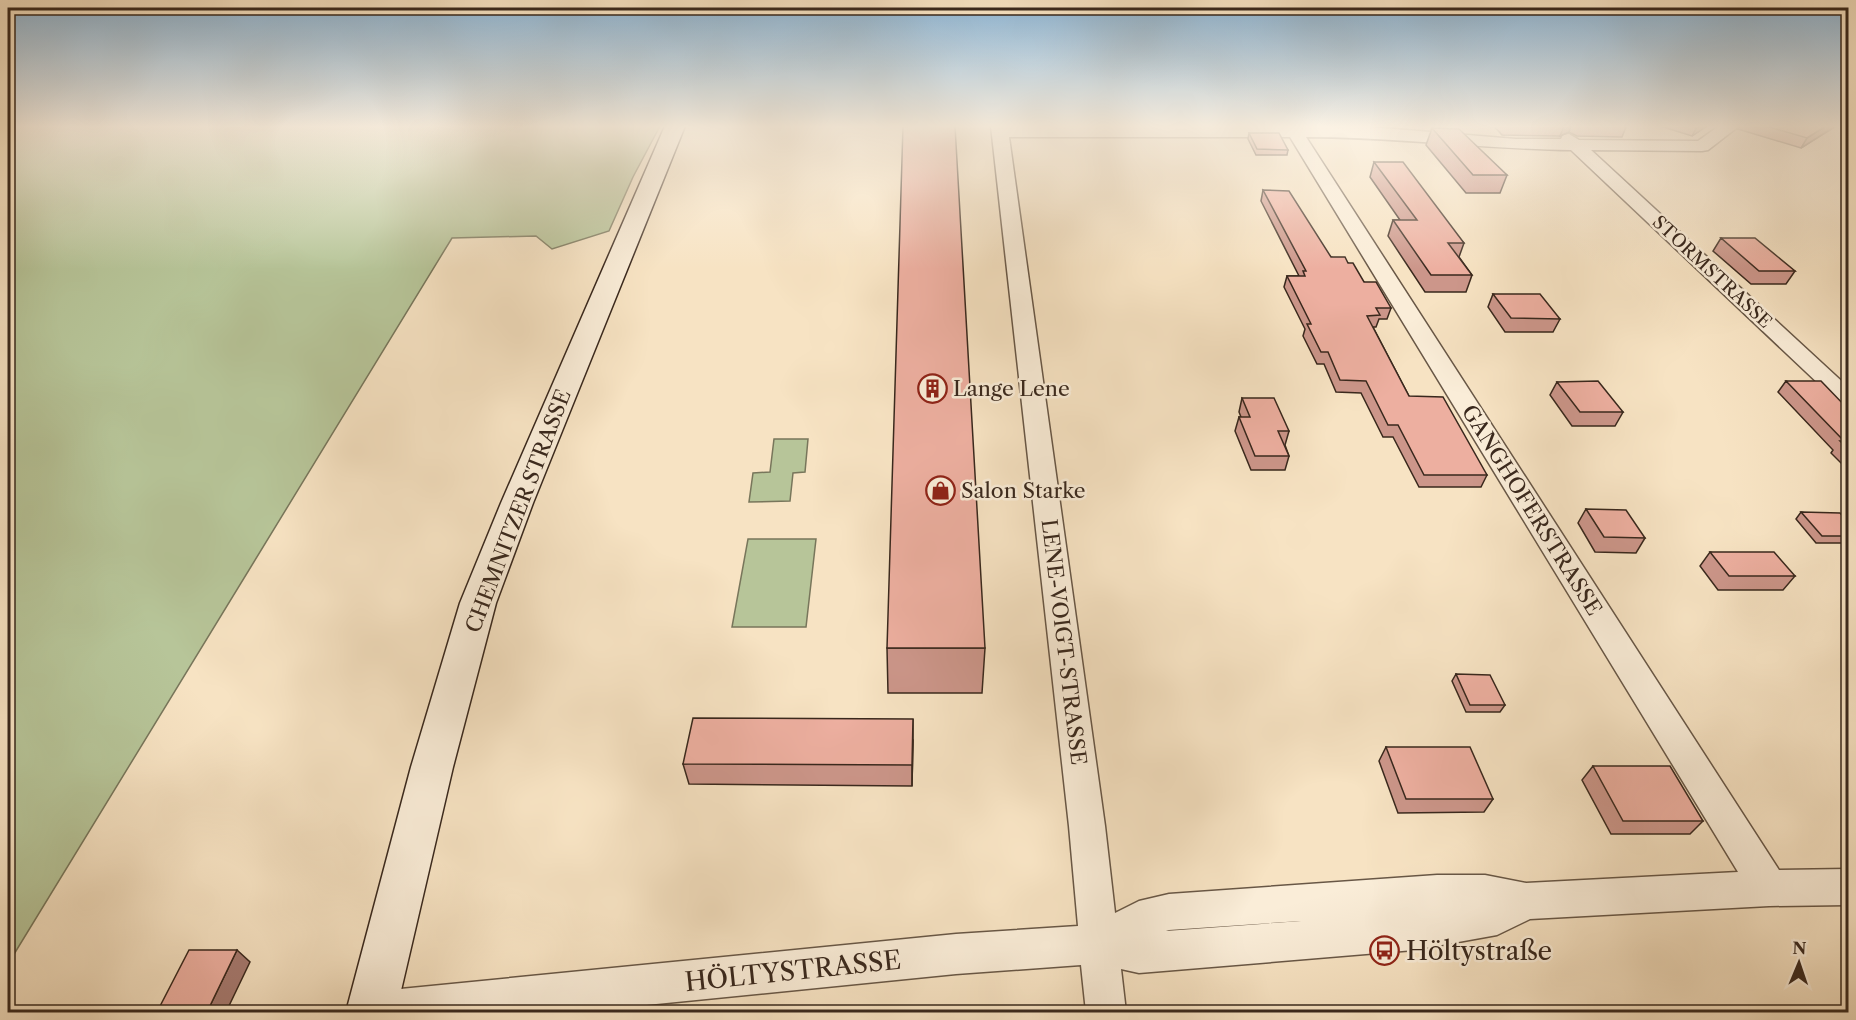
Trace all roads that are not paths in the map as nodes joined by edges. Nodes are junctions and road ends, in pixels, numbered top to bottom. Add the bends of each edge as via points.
1 (655, 174) edge
2 (1005, 174) edge
3 (1321, 174) edge
4 (1607, 174) edge
5 (1848, 399) edge
6 (1848, 887) edge
7 (1769, 888) junction
8 (1099, 944) junction
9 (371, 1012) edge
10 (380, 1012) edge
11 (1106, 1012) edge

1 - 9 main road, CHEMNITZER STRASSE via 478,603
2 - 8 street, LENE-VOIGT-STRASSE
3 - 7 street, GANGHOFERSTRASSE
4 - 5 street, STORMSTRASSE
6 - 7 street, HÖLTYSTRASSE
7 - 8 street, HÖLTYSTRASSE via 1526,901 1497,916 1414,931 1139,953
8 - 10 street, HÖLTYSTRASSE via 956,954
8 - 11 street, LENE-VOIGT-STRASSE

